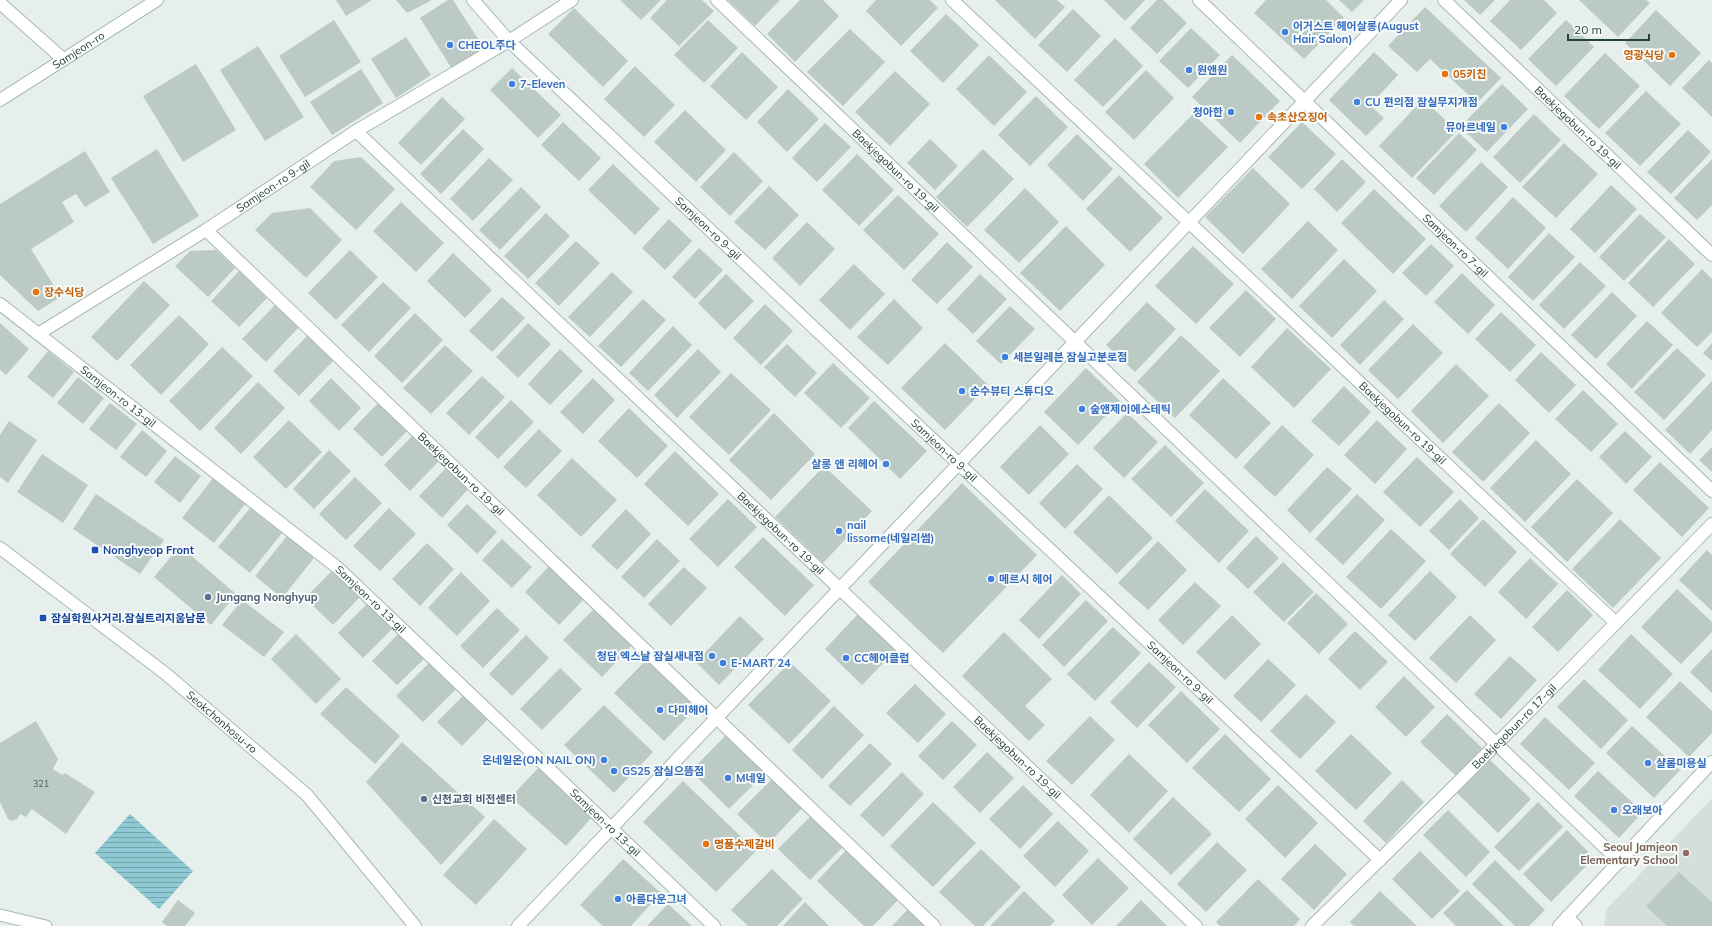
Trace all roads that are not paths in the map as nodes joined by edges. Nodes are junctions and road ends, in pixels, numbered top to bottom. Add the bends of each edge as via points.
1 (157, 0) edge
2 (473, 0) edge
3 (572, 0) edge
4 (717, 0) edge
5 (952, 0) edge
6 (1199, 0) edge
7 (1401, 0) edge
8 (1444, 0) edge
9 (0, 3) edge
10 (509, 41) junction
11 (63, 59) junction
12 (0, 100) edge
13 (1304, 101) junction
14 (356, 131) junction
15 (1188, 222) junction
16 (206, 230) junction
17 (1712, 255) edge
18 (0, 304) edge
19 (38, 334) junction
20 (1075, 342) junction
21 (959, 464) junction
22 (1712, 491) edge
23 (1712, 524) edge
24 (0, 548) edge
25 (840, 589) junction
26 (1616, 623) junction
27 (718, 718) junction
28 (1496, 744) junction
29 (1712, 762) edge
30 (611, 830) junction
31 (1380, 860) junction
32 (1620, 862) junction
33 (0, 915) edge
34 (1563, 922) edge
35 (46, 926) edge
36 (415, 926) edge
37 (518, 926) edge
38 (714, 926) edge
39 (934, 926) edge
40 (1196, 926) edge
41 (1312, 926) edge
42 (1576, 926) edge

1 - 11 street, Samjeon-ro
2 - 10 street, Samjeon-ro 9-gil
3 - 10 street, Samjeon-ro 9-gil
4 - 20 street, Baekjegobun-ro 19-gil
5 - 15 street, Baekjegobun-ro 19-gil
6 - 13 street, Samjeon-ro 7-gil
7 - 13 street
8 - 17 street, Baekjegobun-ro 19-gil
9 - 11 street
10 - 14 street, Samjeon-ro 9-gil
10 - 21 street, Samjeon-ro 9-gil
11 - 12 street, Samjeon-ro
13 - 15 street
13 - 22 street, Samjeon-ro 7-gil
14 - 16 street, Samjeon-ro 9-gil
14 - 25 street, Baekjegobun-ro 19-gil
15 - 20 street
15 - 26 street, Baekjegobun-ro 19-gil
16 - 19 street, Samjeon-ro 9-gil
16 - 27 street, Baekjegobun-ro 19-gil
18 - 19 street, Samjeon-ro 13-gil
19 - 30 street, Samjeon-ro 13-gil via 338,568
20 - 21 street
20 - 28 street, Baekjegobun-ro 19-gil
21 - 25 street
21 - 31 street, Samjeon-ro 9-gil
23 - 26 street, Baekjegobun-ro 17-gil
24 - 36 street, Seokchonhosu-ro via 166,674 307,795
25 - 27 street
25 - 40 street, Baekjegobun-ro 19-gil
26 - 28 street, Baekjegobun-ro 17-gil
27 - 30 street
27 - 39 street, Baekjegobun-ro 19-gil
28 - 31 street, Baekjegobun-ro 17-gil
28 - 32 street, Baekjegobun-ro 19-gil
29 - 32 street
30 - 37 street
30 - 38 street, Samjeon-ro 13-gil
31 - 41 street, Baekjegobun-ro 17-gil
32 - 34 street
33 - 35 lane
34 - 42 street

